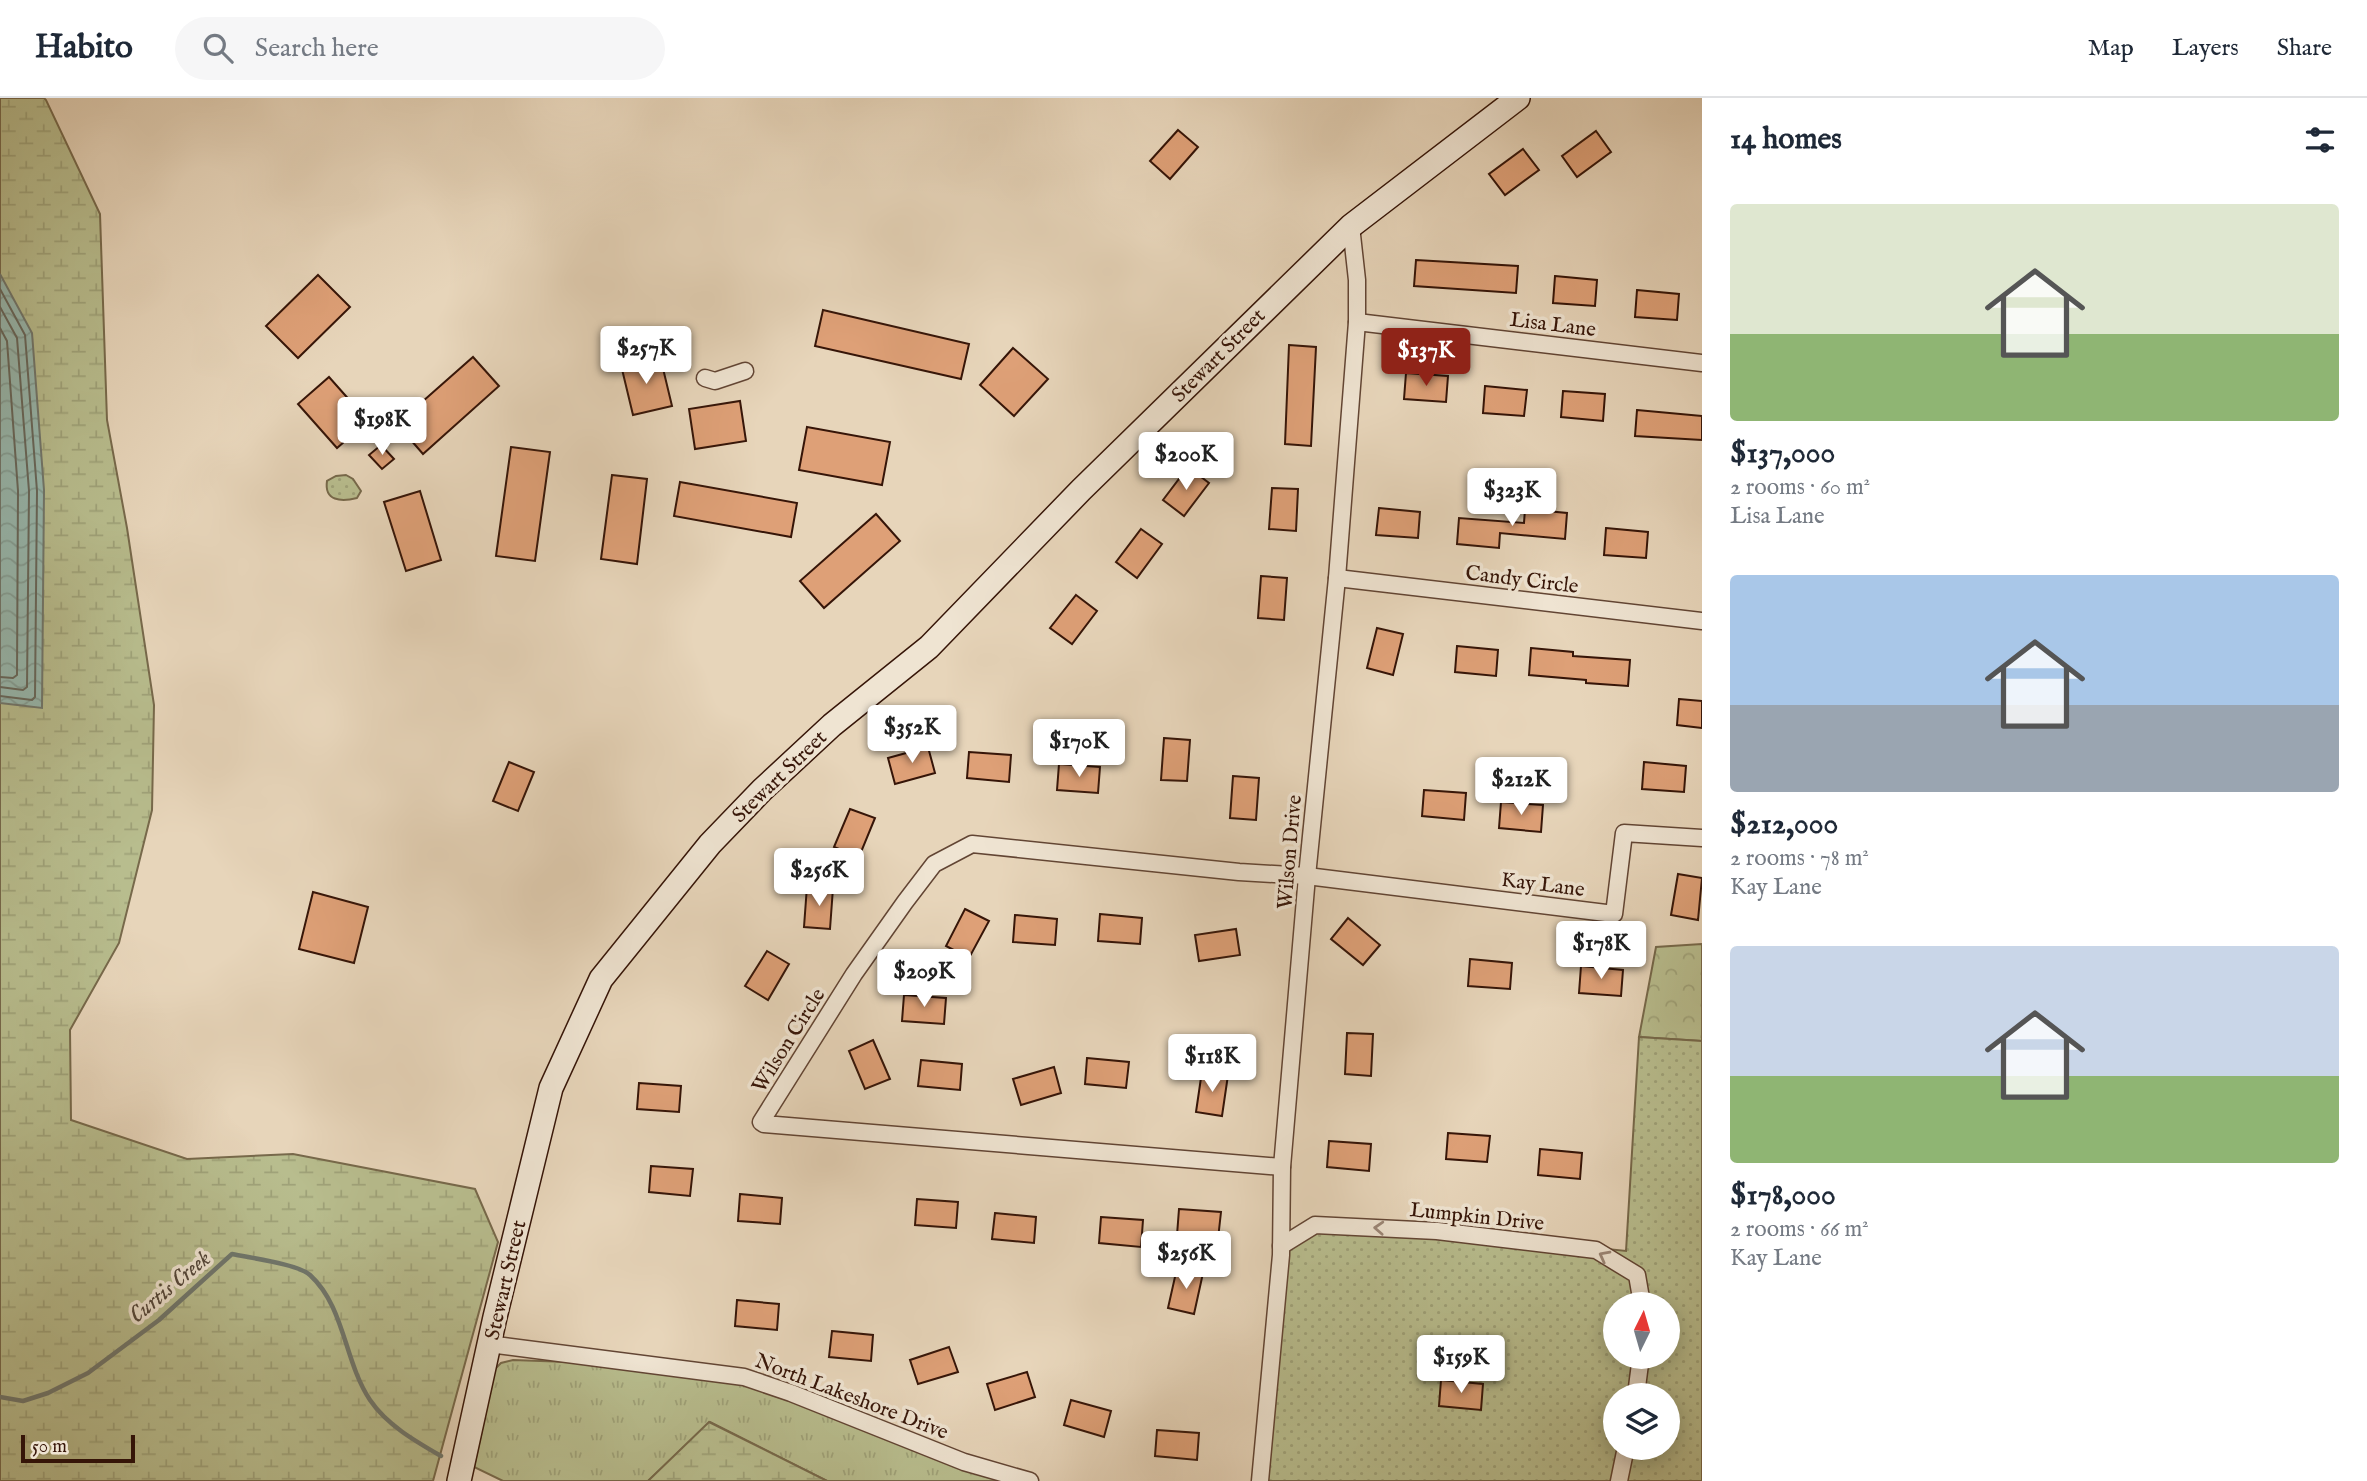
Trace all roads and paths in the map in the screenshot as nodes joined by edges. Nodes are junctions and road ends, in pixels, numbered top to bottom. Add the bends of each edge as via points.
1 (1518, 98) edge
2 (1351, 226) junction
3 (1357, 322) junction
4 (1702, 363) edge
5 (745, 371) dead end
6 (705, 378) dead end
7 (1337, 578) junction
8 (1702, 621) edge
9 (1702, 838) edge
10 (1307, 876) junction
11 (1282, 1167) junction
12 (1281, 1246) junction
13 (1640, 1292) edge
14 (489, 1345) junction
15 (1623, 1460) edge
16 (459, 1481) edge
17 (1030, 1481) edge
18 (1260, 1481) edge
19 (1619, 1481) edge

1 - 2 street, Stewart Street
2 - 3 street, Wilson Drive
2 - 14 street, Stewart Street via 929,646 832,725 762,790 710,844 601,979 551,1088
3 - 4 street, Lisa Lane
3 - 7 street, Wilson Drive
5 - 6 street via 715,381
7 - 8 street, Candy Circle
7 - 10 street, Wilson Drive
9 - 10 street, Kay Lane via 1624,832 1614,914
10 - 11 street, Wilson Drive
10 - 11 street, Wilson Circle via 972,844 934,864 905,902 761,1122
11 - 12 street, Wilson Drive
13 -> 12 street, Lumpkin Drive via 1637,1275 1596,1250 1437,1231 1315,1226
12 - 18 street, Wilson Drive
14 - 16 street, Stewart Street
14 - 17 street, North Lakeshore Drive via 744,1377 964,1462
15 - 19 street

